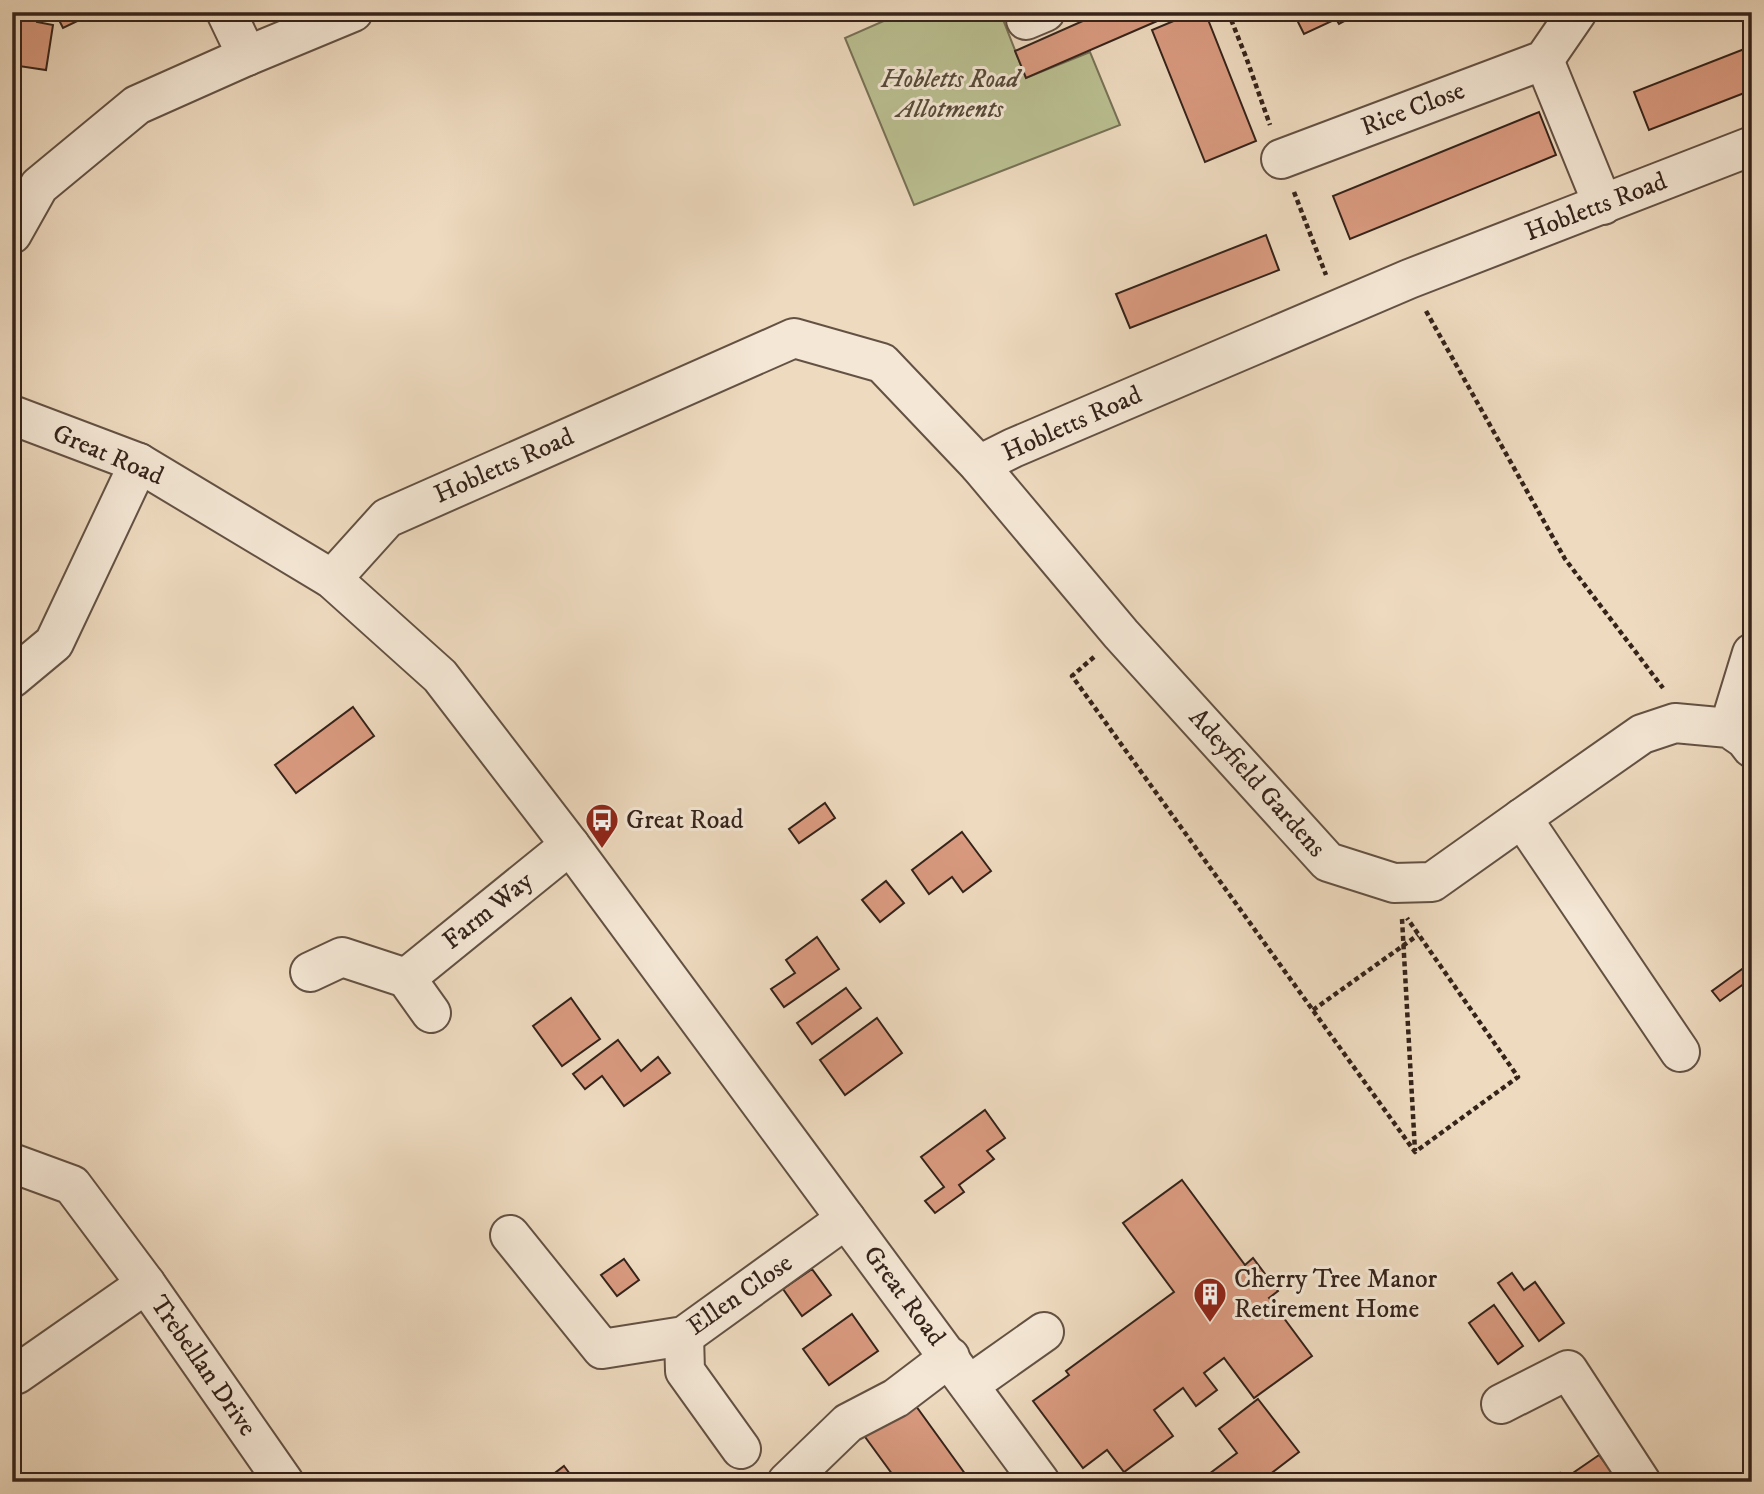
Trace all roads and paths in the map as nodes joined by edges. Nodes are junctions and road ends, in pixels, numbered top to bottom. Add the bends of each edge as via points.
1 (226, 12) edge
2 (353, 12) edge
3 (1577, 12) edge
4 (247, 56) junction
5 (1544, 60) junction
6 (1752, 146) edge
7 (1282, 159) dead end
8 (1603, 205) junction
9 (12, 234) edge
10 (1409, 279) junction
11 (12, 415) edge
12 (139, 463) junction
13 (979, 465) junction
14 (332, 579) junction
15 (1121, 634) junction
16 (1752, 653) edge
17 (12, 678) edge
18 (1675, 723) junction
19 (1740, 738) edge
20 (1522, 818) junction
21 (570, 845) junction
22 (1418, 934) junction
23 (1404, 945) junction
24 (310, 972) dead end
25 (406, 978) junction
26 (1313, 1010) junction
27 (431, 1013) dead end
28 (1680, 1052) dead end
29 (1415, 1152) junction
30 (12, 1163) edge
31 (846, 1219) junction
32 (510, 1235) dead end
33 (146, 1284) junction
34 (1044, 1332) dead end
35 (684, 1336) junction
36 (959, 1371) junction
37 (12, 1372) edge
38 (1501, 1404) dead end
39 (741, 1449) dead end
40 (284, 1482) edge
41 (788, 1482) edge
42 (1040, 1482) edge
43 (1641, 1482) edge

1 - 4 street
2 - 4 street
3 - 5 street
4 - 9 street via 137,105 39,186
5 - 7 street, Rice Close
5 - 8 street
6 - 8 street, Hobletts Road
8 - 10 street, Hobletts Road
10 - 13 street, Hobletts Road
10 - 18 path via 1565,559 1668,695
11 - 12 street, Great Road
12 - 14 street, Great Road
12 - 17 street via 54,643
13 - 14 street, Hobletts Road via 882,363 794,338 387,518
13 - 15 street, Adeyfield Gardens
14 - 21 street, Great Road via 440,676
15 - 20 street, Adeyfield Gardens via 1328,862 1394,883 1432,882
15 - 26 path via 1072,676
16 - 19 street
18 - 19 street, Adeyfield Gardens
18 - 20 street, Adeyfield Gardens via 1642,734
20 - 28 street
21 - 25 street, Farm Way
21 - 31 street, Great Road
22 - 23 path
22 - 23 path via 1401,910
22 - 29 path via 1518,1077
23 - 26 path
23 - 29 path
24 - 25 street via 342,957
25 - 27 street
26 - 29 path
30 - 33 street, Trebellan Drive via 72,1185
31 - 35 street, Ellen Close
31 - 36 street, Great Road
32 - 35 street, Ellen Close via 602,1349
33 - 37 street, Trebellan Drive via 17,1374
33 - 40 street, Trebellan Drive
34 - 36 street
35 - 39 street via 685,1371
36 - 41 street via 848,1423
36 - 42 street, Great Road
38 - 43 street via 1568,1370

